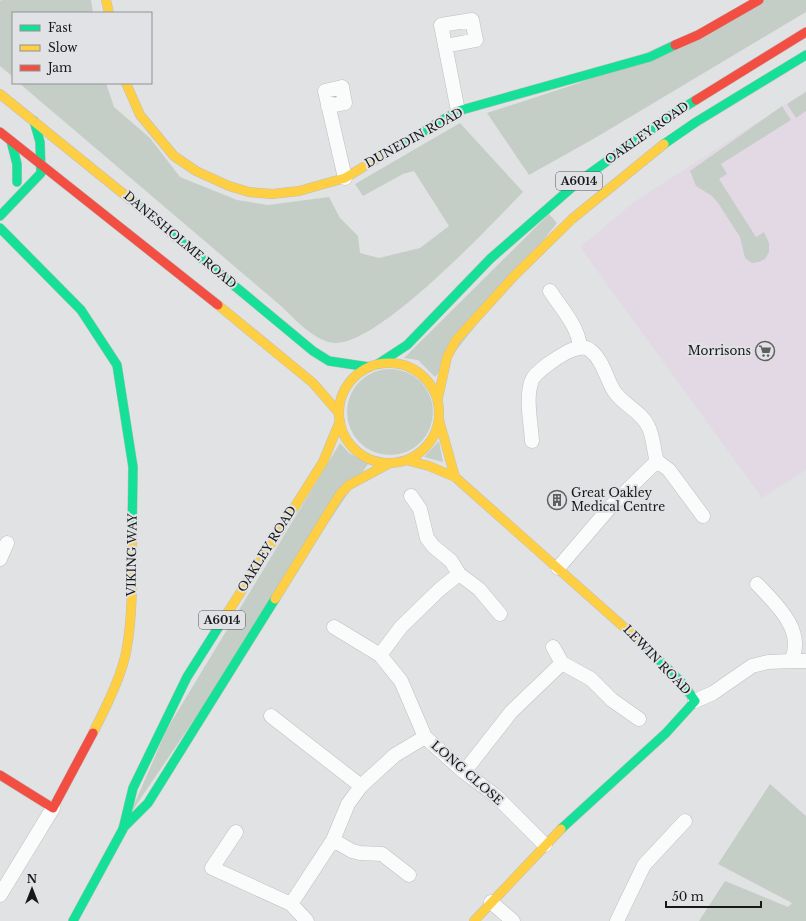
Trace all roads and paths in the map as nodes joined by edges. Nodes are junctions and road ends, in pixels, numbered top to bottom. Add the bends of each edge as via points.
1 (106, 0) edge
2 (759, 0) edge
3 (109, 12) edge
4 (806, 32) edge
5 (445, 46) dead end
6 (806, 55) edge
7 (126, 84) edge
8 (0, 94) edge
9 (328, 106) dead end
10 (458, 111) junction
11 (34, 121) junction
12 (0, 132) edge
13 (12, 141) junction
14 (76, 154) junction
15 (64, 156) dead end
16 (52, 159) dead end
17 (34, 167) junction
18 (345, 178) junction
19 (56, 188) dead end
20 (37, 189) dead end
21 (72, 189) junction
22 (26, 190) junction
23 (15, 200) junction
24 (0, 216) edge
25 (15, 216) dead end
26 (0, 228) edge
27 (17, 232) dead end
28 (22, 251) junction
29 (550, 291) dead end
30 (580, 348) junction
31 (378, 364) junction
32 (369, 367) junction
33 (438, 398) junction
34 (340, 417) junction
35 (439, 420) junction
36 (532, 441) dead end
37 (406, 460) junction
38 (657, 461) junction
39 (390, 463) junction
40 (455, 477) junction
41 (411, 496) dead end
42 (703, 516) dead end
43 (7, 543) dead end
44 (0, 559) edge
45 (558, 568) junction
46 (459, 574) junction
47 (757, 584) dead end
48 (500, 614) dead end
49 (334, 627) dead end
50 (553, 647) dead end
51 (380, 655) junction
52 (791, 661) junction
53 (806, 661) edge
54 (562, 663) junction
55 (696, 701) junction
56 (271, 716) dead end
57 (639, 719) dead end
58 (425, 736) junction
59 (464, 772) junction
60 (0, 775) edge
61 (361, 786) junction
62 (53, 808) junction
63 (685, 821) dead end
64 (123, 829) junction
65 (236, 832) dead end
66 (333, 840) junction
67 (545, 845) junction
68 (410, 875) dead end
69 (0, 895) edge
70 (492, 902) junction
71 (291, 904) junction
72 (73, 921) edge
73 (307, 921) edge
74 (474, 921) edge
75 (513, 921) edge
76 (617, 921) edge

1 - 3 street
2 - 10 street, DUNEDIN ROAD via 698,35 650,57
4 - 31 street, OAKLEY ROAD / A6014 via 670,116 578,182 490,259 412,341
5 - 10 street
6 - 33 street, OAKLEY ROAD / A6014 via 696,122 652,153 572,219 509,281 456,340 447,357
7 - 18 street, DUNEDIN ROAD via 140,115 174,156 196,171 229,186 249,192 272,194 299,191
8 - 11 street, DANESHOLME ROAD
9 - 18 street
10 - 18 street, DUNEDIN ROAD
11 - 14 street, DANESHOLME ROAD
11 - 17 street via 40,142
12 - 13 street, DANESHOLME ROAD
13 - 17 street, DANESHOLME ROAD
13 - 17 street via 18,164 15,184
14 - 15 street
14 - 32 street, DANESHOLME ROAD via 313,351 329,361
16 - 17 street
17 - 21 street, DANESHOLME ROAD
17 - 22 street via 41,173
19 - 21 street
20 - 22 street
21 - 34 street, DANESHOLME ROAD via 281,354 313,383
22 - 23 street
23 - 24 street
23 - 25 street
26 - 28 street, VIKING WAY
27 - 28 street
28 - 62 street, VIKING WAY via 81,310 117,366 133,467 131,619 127,649 108,704
29 - 30 street via 575,330 580,340
30 - 36 street via 566,353 536,374 532,380
30 - 38 street via 590,349 606,372 614,391 648,425
31 - 32 street
31 - 33 street via 408,366 426,379
32 - 34 street via 356,375 347,386 341,399
33 - 35 street
34 - 39 street via 344,434 358,451 376,461
34 - 64 street, OAKLEY ROAD / A6014 via 323,462 187,677 133,788
35 - 37 street via 428,445
35 - 40 street
37 - 39 street
37 - 40 street, LEWIN ROAD
38 - 42 street via 669,470
38 - 45 street via 612,505
39 - 64 street, OAKLEY ROAD / A6014 via 349,485 340,494 148,803
40 - 45 street, LEWIN ROAD
41 - 46 street via 420,509 427,538 451,561
43 - 44 street
45 - 55 street, LEWIN ROAD via 646,646
46 - 48 street via 478,589
46 - 51 street via 438,590 400,627
47 - 52 street via 784,613 789,623 795,645
49 - 51 street, LONG CLOSE
50 - 54 street
51 - 58 street, LONG CLOSE via 401,681
52 - 53 street
52 - 55 street via 752,666 713,693
54 - 57 street via 591,679 612,700
54 - 59 street via 511,712
55 - 67 street, LEWIN ROAD via 673,728
56 - 61 street
58 - 59 street, LONG CLOSE
58 - 61 street via 396,755
59 - 67 street, LONG CLOSE via 496,796
60 - 62 street
61 - 66 street via 348,804
62 - 69 street, VIKING WAY
63 - 76 street via 644,865
64 - 72 street, OAKLEY ROAD / A6014
65 - 71 street via 212,868
66 - 68 street via 352,851 382,854
66 - 71 street
67 - 70 street, LEWIN ROAD
70 - 74 street, LEWIN ROAD
70 - 75 street
71 - 73 street

